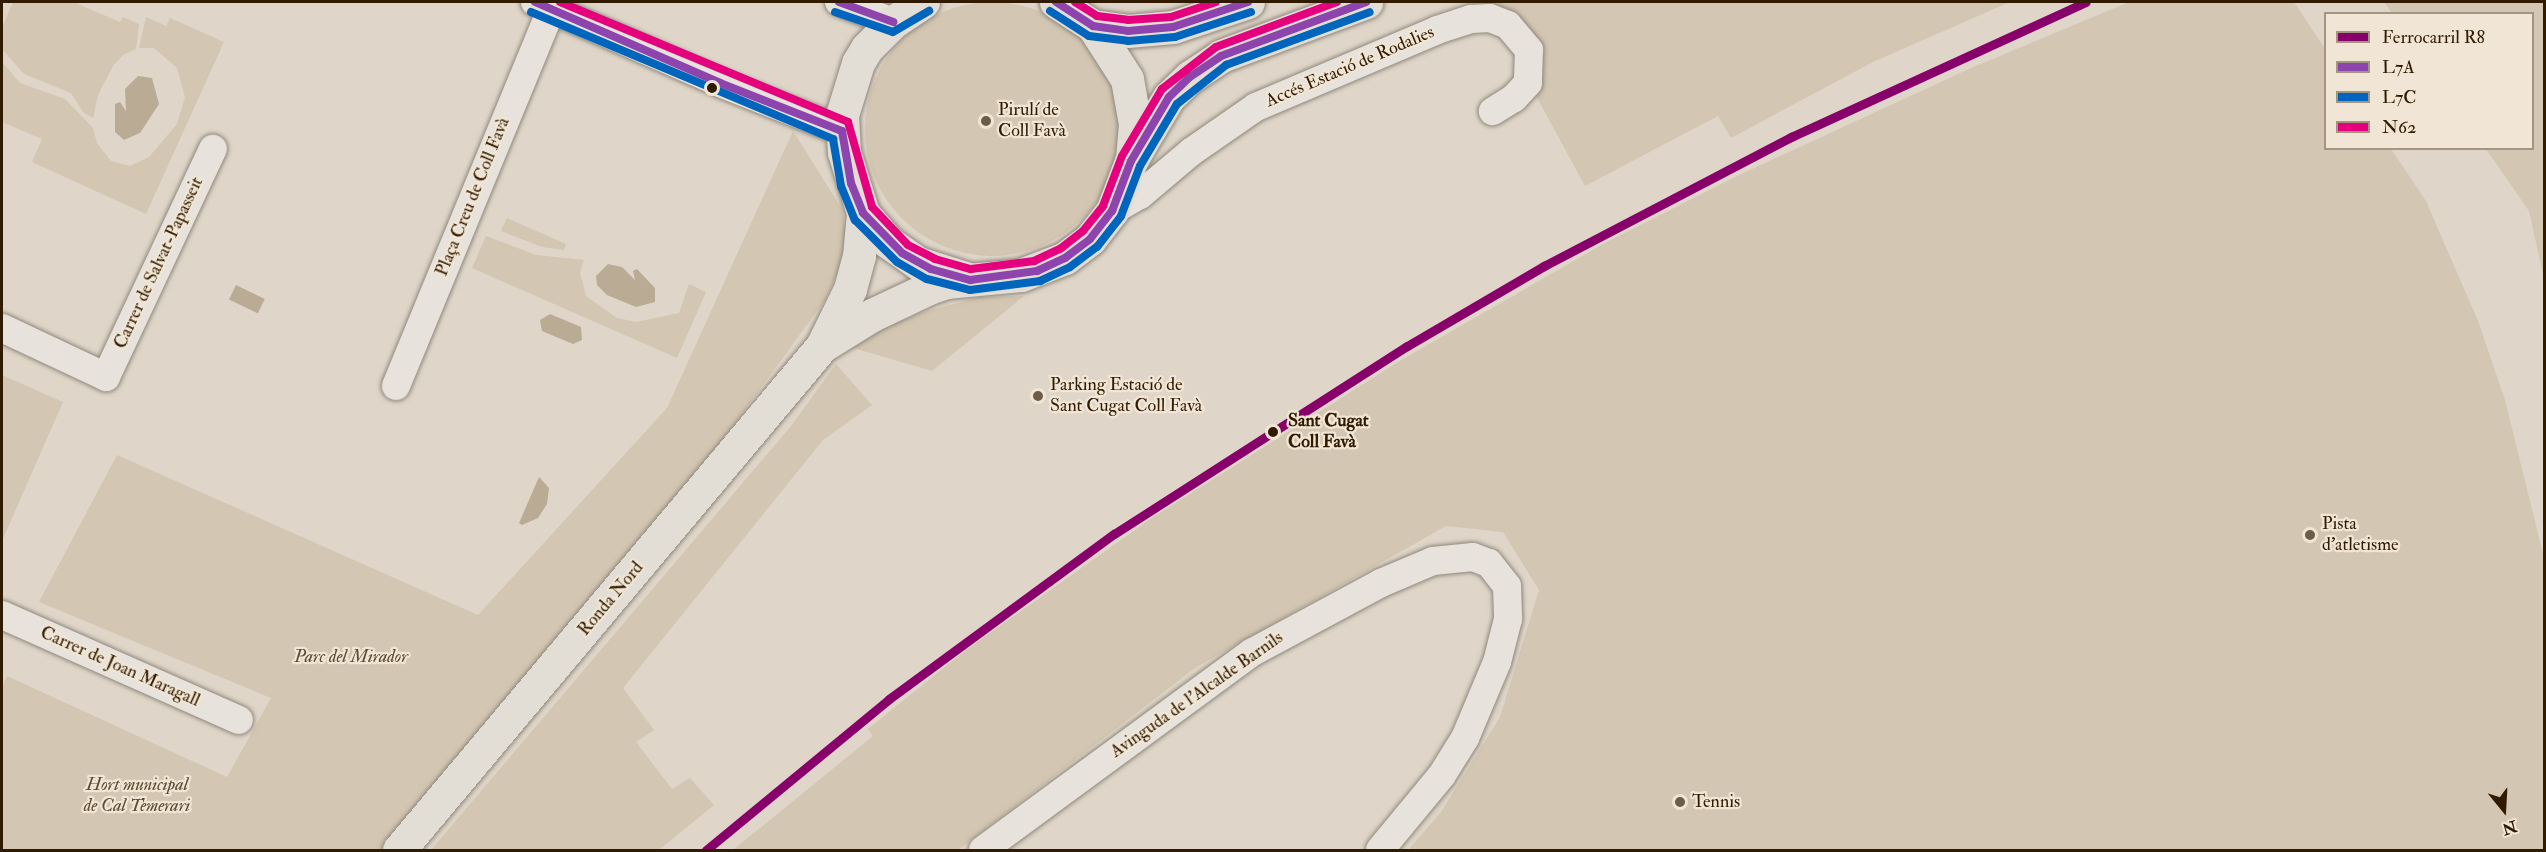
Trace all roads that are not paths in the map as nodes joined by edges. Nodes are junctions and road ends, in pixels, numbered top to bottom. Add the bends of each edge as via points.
1 (839, 2) edge
2 (923, 2) edge
3 (1056, 2) edge
4 (1248, 2) edge
5 (1366, 2) edge
6 (547, 4) edge
7 (893, 22) junction
8 (1093, 26) junction
9 (1493, 111) dead end
10 (842, 131) junction
11 (213, 149) dead end
12 (1131, 161) junction
13 (1112, 211) junction
14 (863, 213) junction
15 (969, 280) junction
16 (2, 327) edge
17 (822, 345) junction
18 (396, 386) dead end
19 (2, 615) edge
20 (238, 720) dead end
21 (399, 850) edge
22 (983, 850) edge
23 (1380, 850) edge

1 - 7 street
2 - 7 main road, Ronda Nord
3 - 8 main road, Ronda Nord
4 - 8 main road, Ronda Nord via 1173,27 1128,31
5 - 12 main road, Ronda Nord via 1221,56 1169,97
6 - 10 street via 720,83
6 - 18 street, Plaça Creu de Coll Favà
7 - 10 main road, Ronda Nord via 858,63 846,96
8 - 12 main road, Ronda Nord via 1127,79 1135,124
9 - 13 street, Accés Estació de Rodalies via 1514,98 1528,82 1529,50 1508,25 1490,18 1471,20 1437,30 1256,107 1191,152 1140,195
10 - 14 main road, Ronda Nord via 850,183
11 - 16 street, Carrer de Salvat-Papasseit via 106,377
12 - 13 main road, Ronda Nord
13 - 15 main road, Ronda Nord via 1090,239 1065,258 1021,275
14 - 15 main road, Ronda Nord via 902,253 931,268
14 - 17 main road, Ronda Nord via 859,256 850,289
15 - 17 main road, Ronda Nord via 918,292
17 - 21 main road, Ronda Nord
19 - 20 street, Carrer de Joan Maragall
22 - 23 street, Avinguda de l'Alcalde Barnils via 1251,653 1381,583 1433,561 1473,557 1489,563 1507,586 1508,619 1497,662 1469,729 1442,775

